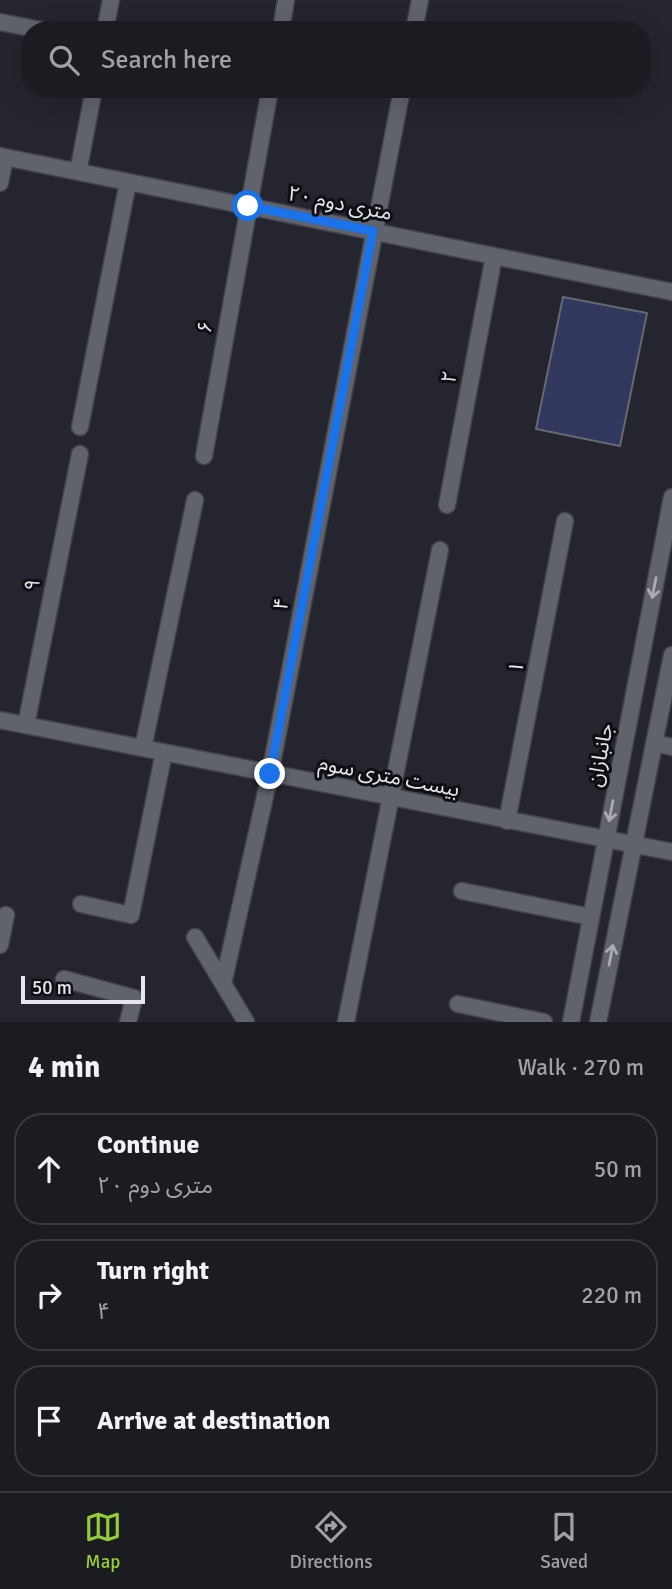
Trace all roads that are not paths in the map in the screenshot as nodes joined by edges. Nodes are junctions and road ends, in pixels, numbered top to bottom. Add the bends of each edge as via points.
1 (111, 0) edge
2 (286, 0) edge
3 (420, 0) edge
4 (107, 21) edge
5 (282, 21) edge
6 (416, 21) edge
7 (0, 22) edge
8 (21, 26) edge
9 (92, 98) edge
10 (268, 98) edge
11 (400, 98) edge
12 (3, 156) edge
13 (79, 172) junction
14 (128, 182) junction
15 (0, 183) edge
16 (248, 206) junction
17 (373, 231) junction
18 (494, 256) junction
19 (672, 292) edge
20 (80, 426) dead end
21 (80, 454) dead end
22 (204, 456) dead end
23 (672, 497) edge
24 (195, 500) dead end
25 (447, 505) dead end
26 (565, 521) dead end
27 (440, 550) dead end
28 (672, 654) edge
29 (0, 720) edge
30 (26, 725) junction
31 (654, 743) junction
32 (672, 747) edge
33 (143, 748) junction
34 (164, 752) junction
35 (270, 774) junction
36 (389, 798) junction
37 (507, 821) junction
38 (605, 840) junction
39 (632, 844) junction
40 (672, 852) edge
41 (462, 891) dead end
42 (81, 904) dead end
43 (6, 915) dead end
44 (591, 917) junction
45 (195, 937) dead end
46 (0, 945) edge
47 (64, 979) dead end
48 (223, 984) junction
49 (458, 1004) dead end
50 (128, 1022) edge
51 (246, 1022) edge
52 (346, 1022) edge
53 (544, 1022) edge
54 (571, 1022) edge
55 (598, 1022) edge

1 - 4 street
2 - 5 street
3 - 6 street
7 - 8 street
9 - 13 street
10 - 16 street, ۶
11 - 17 street
12 - 13 street, ۲۰ متری دوم
12 - 15 street
13 - 14 street, ۲۰ متری دوم
14 - 16 street, ۲۰ متری دوم
14 - 20 street
16 - 17 street, ۲۰ متری دوم
16 - 22 street, ۶
17 - 18 street, ۲۰ متری دوم
17 - 35 street, ۴
18 - 19 street, ۲۰ متری دوم
18 - 25 street, ۲
21 - 30 street, ۹
23 -> 38 street, جانبازان
24 - 33 street
26 - 37 street, ۱
27 - 36 street
28 - 31 street
29 - 30 street, بیست متری سوم
30 - 33 street, بیست متری سوم
31 - 32 street
31 - 39 street
33 - 34 street, بیست متری سوم
34 - 35 street, بیست متری سوم
34 - 42 street via 131,915
35 - 36 street, بیست متری سوم
35 - 48 street, ۴
36 - 37 street, بیست متری سوم
36 - 52 street
37 - 38 street, بیست متری سوم
38 - 39 street, بیست متری سوم
38 - 44 street, جانبازان
39 - 40 street, بیست متری سوم
55 -> 39 street
41 - 44 street
43 - 46 street
44 - 54 street, جانبازان
45 - 48 street
47 - 50 street via 134,998
48 - 51 street
49 - 53 street

